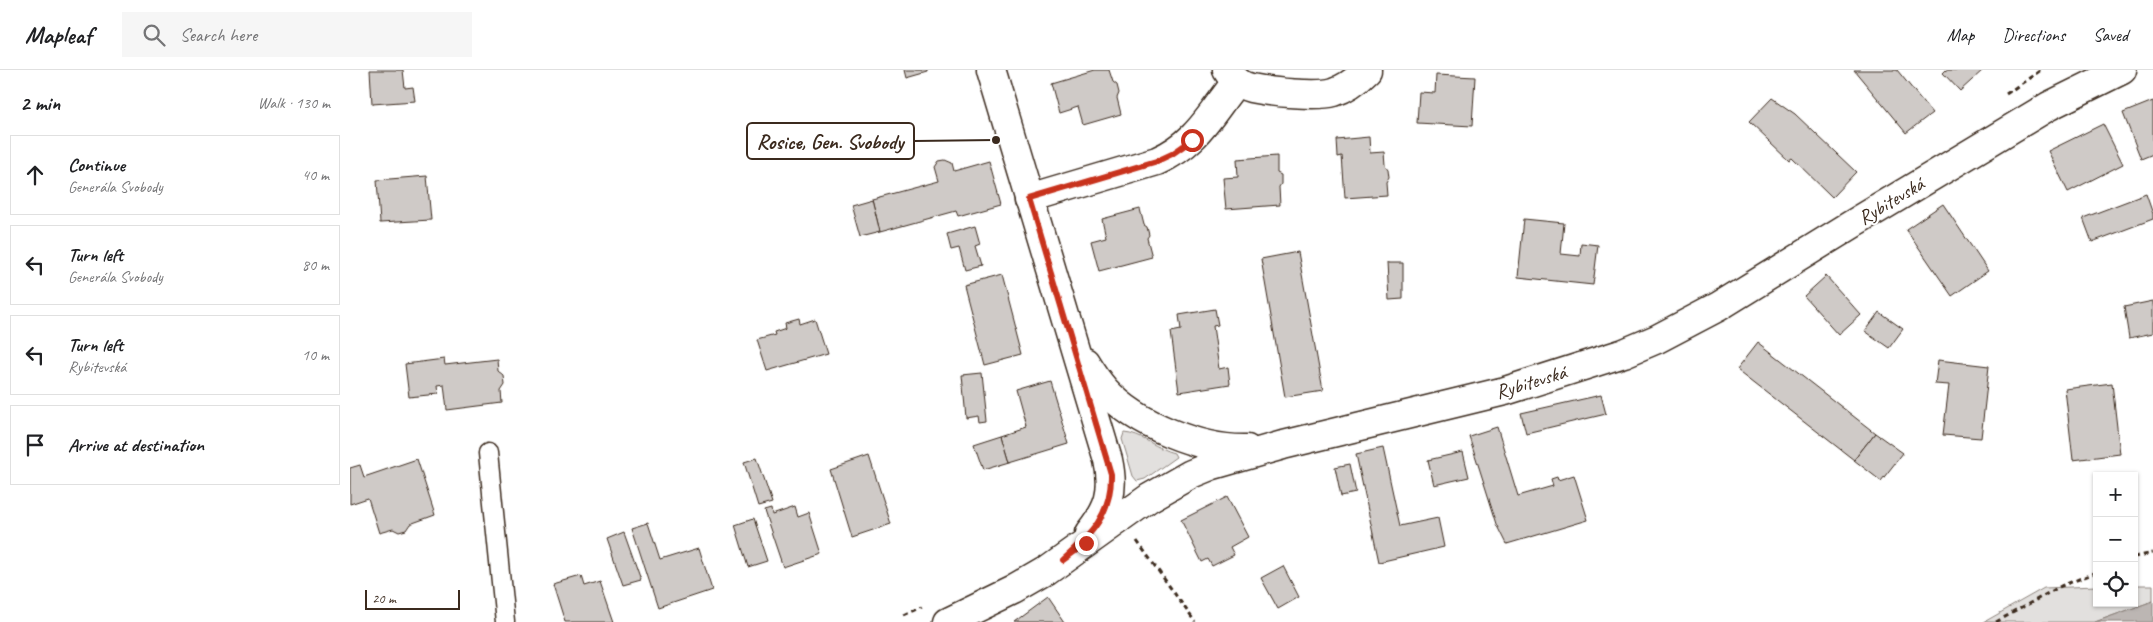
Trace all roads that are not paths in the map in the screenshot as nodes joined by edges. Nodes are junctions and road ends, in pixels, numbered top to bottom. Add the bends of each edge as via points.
1 (991, 70) edge
2 (1367, 70) edge
3 (2122, 70) edge
4 (1232, 76) edge
5 (2088, 77) edge
6 (1029, 199) junction
7 (1064, 317) junction
8 (1283, 445) junction
9 (488, 453) dead end
10 (1063, 560) junction
11 (939, 612) edge
12 (505, 622) edge

1 - 6 street
2 - 4 street via 1348,85 1321,94 1262,90 1243,86
3 - 5 street, Rybitevská
4 - 6 street via 1200,130 1172,154
5 - 8 street, Rybitevská via 2049,106 1718,307 1657,339 1624,353 1505,391
6 - 7 street
7 - 8 street via 1080,355 1106,391 1150,423 1186,439 1219,448
7 - 10 street via 1106,452 1111,486 1100,520
8 - 10 street, Rybitevská via 1236,457 1191,474 1149,498
9 - 12 lane
10 - 11 street, Rybitevská via 1014,590

